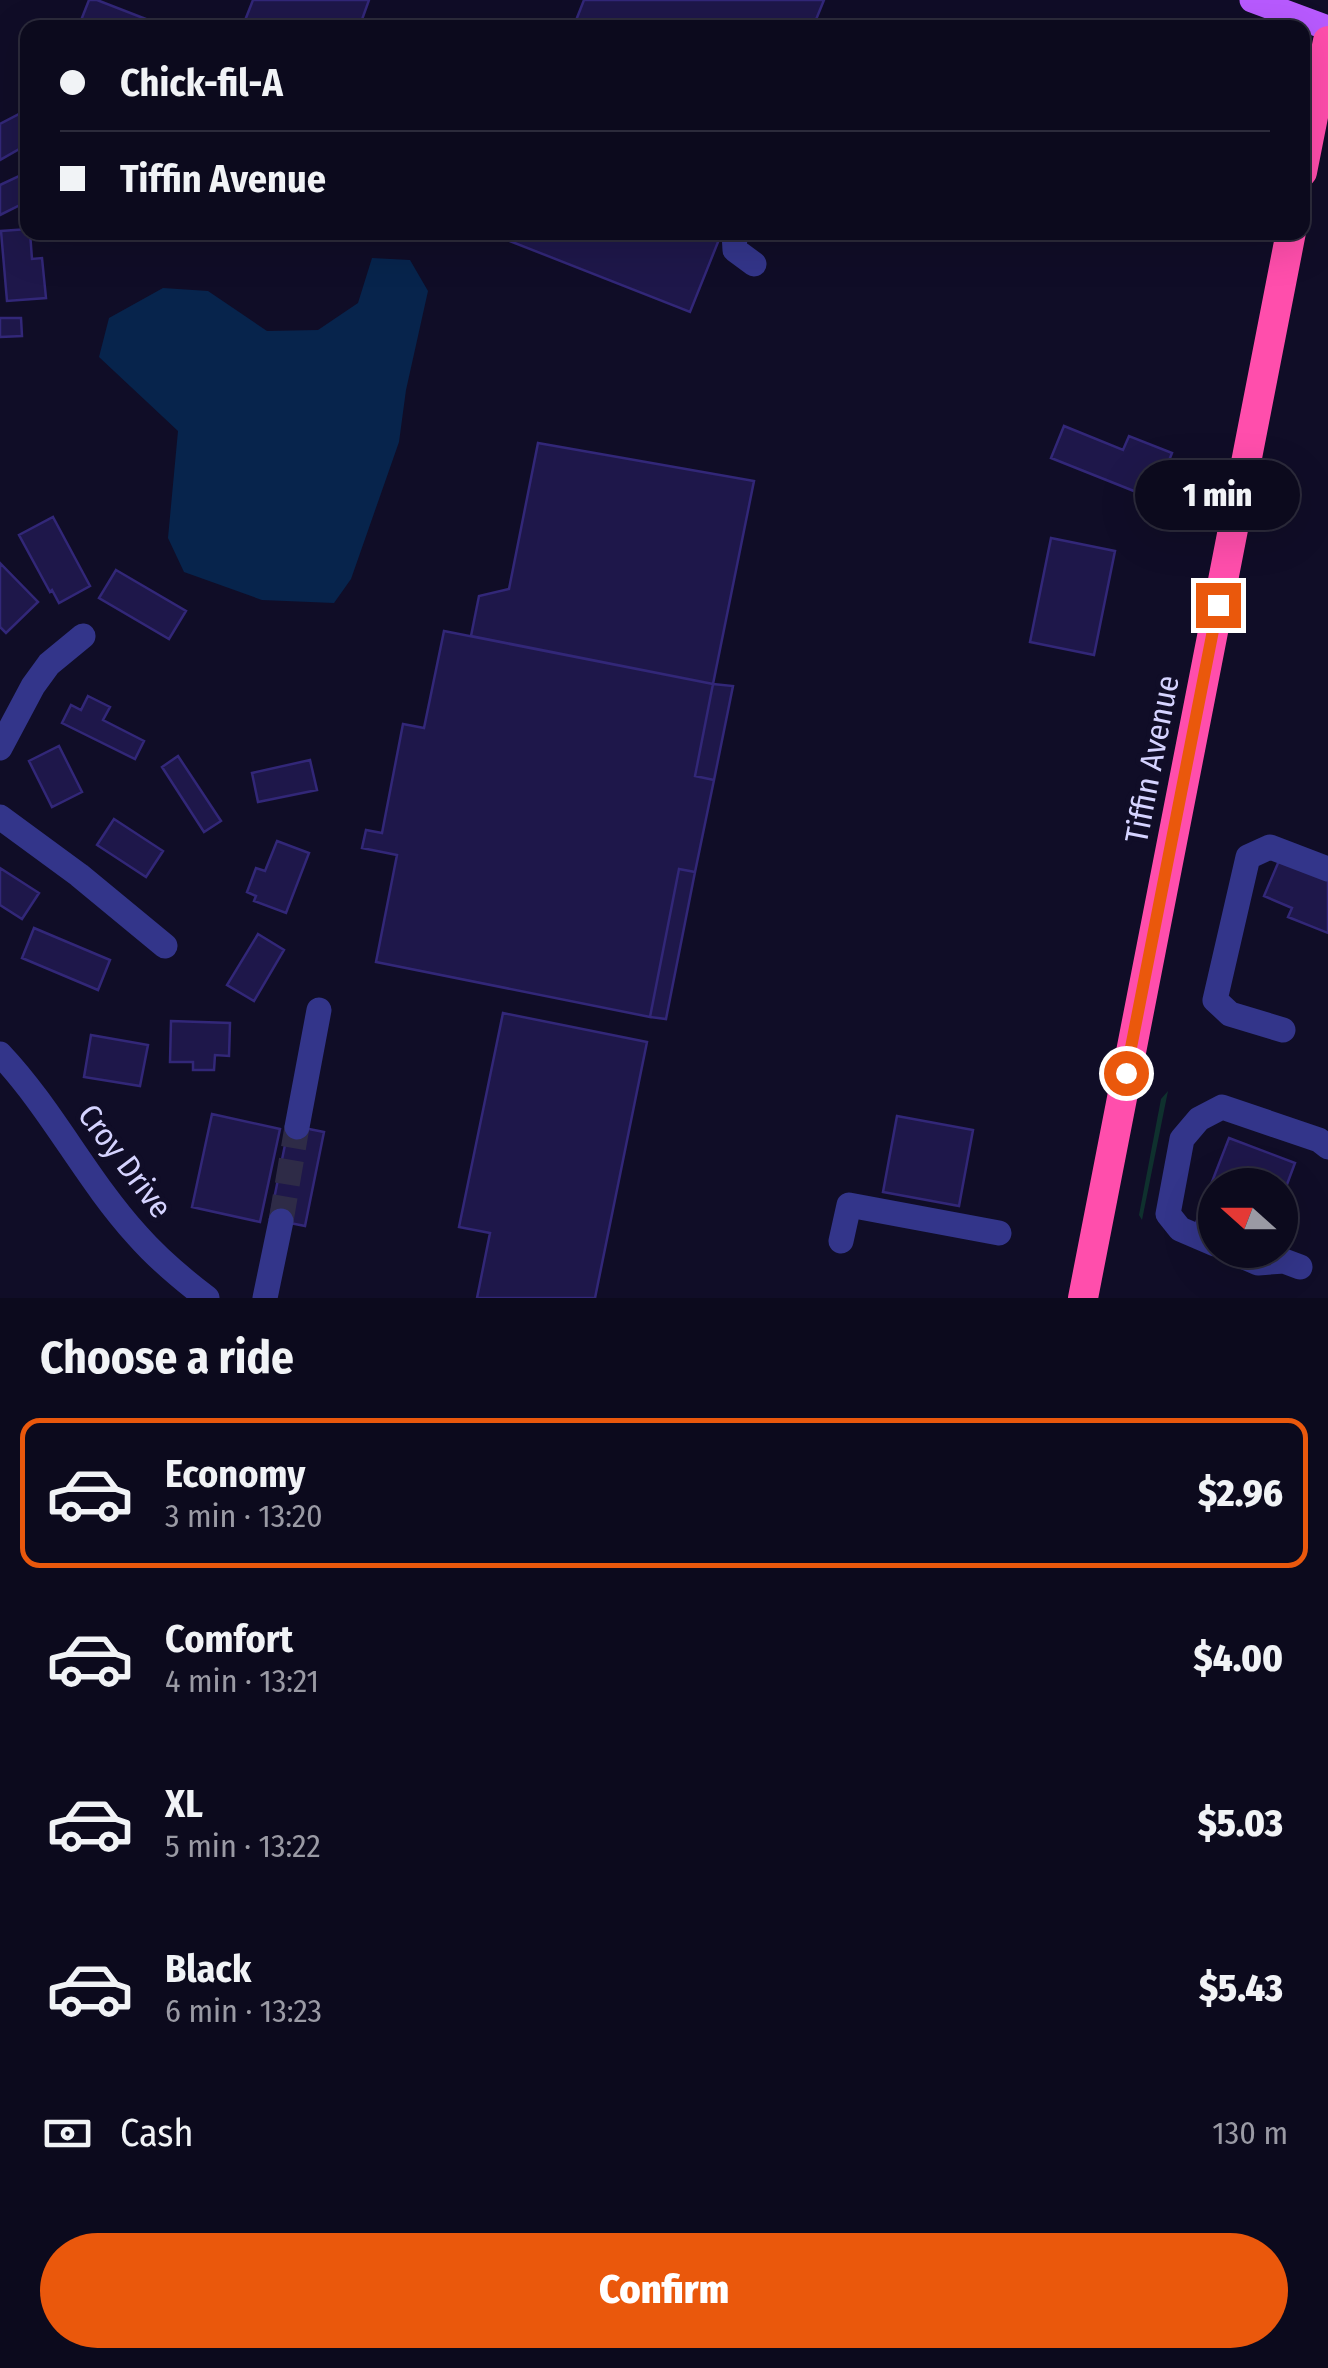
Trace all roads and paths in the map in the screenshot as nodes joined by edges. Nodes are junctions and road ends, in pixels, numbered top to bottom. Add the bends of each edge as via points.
1 (1252, 0) edge
2 (1306, 20) edge
3 (1328, 41) edge
4 (1310, 132) edge
5 (734, 240) edge
6 (1288, 240) edge
7 (754, 264) dead end
8 (83, 636) dead end
9 (0, 748) edge
10 (0, 817) edge
11 (1328, 869) edge
12 (165, 946) dead end
13 (319, 1010) dead end
14 (1283, 1030) dead end
15 (0, 1054) edge
16 (1199, 1119) junction
17 (298, 1126) tunnel mouth
18 (1328, 1147) edge
19 (1328, 1167) edge
20 (281, 1221) tunnel mouth
21 (999, 1233) dead end
22 (1198, 1237) edge
23 (842, 1241) dead end
24 (207, 1298) edge
25 (265, 1298) edge
26 (1082, 1298) edge

1 - 2 main road
3 - 4 highway
5 - 7 street via 735,250
6 - 26 highway, Tiffin Avenue
8 - 9 street via 48,664
10 - 12 street
11 - 14 street via 1270,847 1248,857 1215,1000 1230,1014
13 - 17 street
15 - 24 street, Croy Drive via 136,1234
16 - 18 street via 1222,1106
16 - 19 street via 1314,1156
16 - 22 street via 1182,1140 1168,1214
20 - 25 street
21 - 23 street via 849,1205

